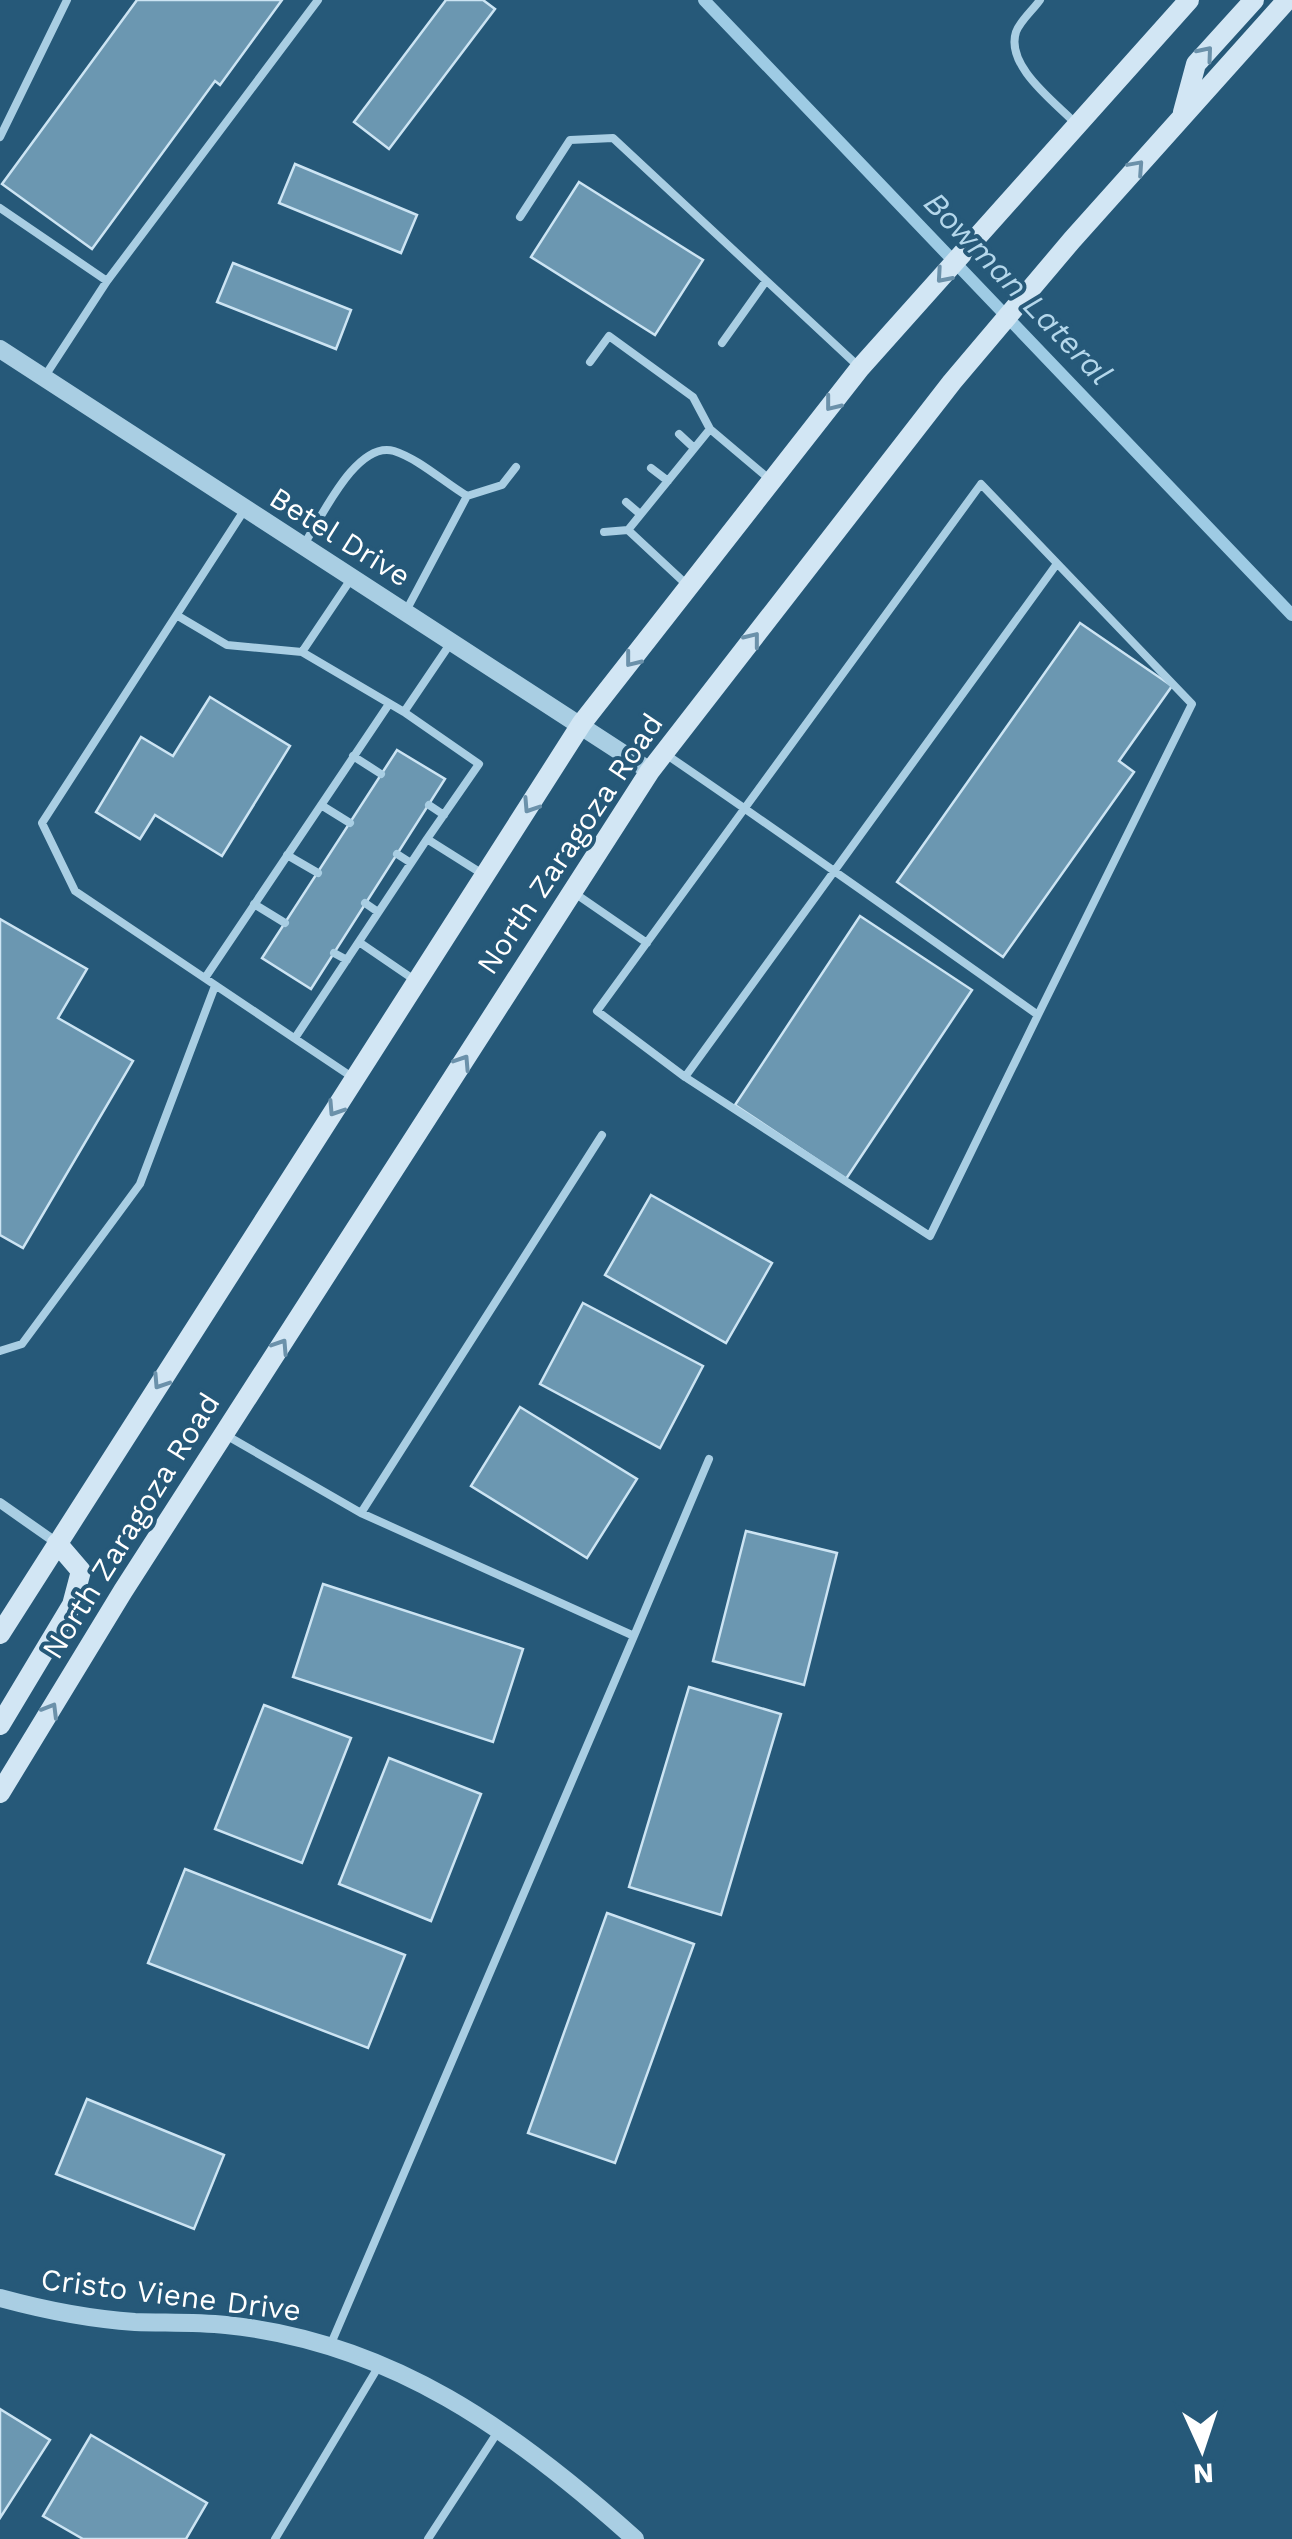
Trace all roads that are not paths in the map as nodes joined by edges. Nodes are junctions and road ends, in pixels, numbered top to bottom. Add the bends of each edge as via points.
1 (67, 0) edge
2 (318, 0) edge
3 (1040, 0) edge
4 (1189, 0) edge
5 (1254, 0) edge
6 (1288, 0) edge
7 (1181, 119) junction
8 (1076, 123) junction
9 (0, 137) edge
10 (0, 208) edge
11 (520, 218) dead end
12 (766, 281) junction
13 (107, 282) junction
14 (722, 343) dead end
15 (0, 349) edge
16 (590, 362) dead end
17 (860, 368) junction
18 (45, 376) junction
19 (710, 429) junction
20 (678, 434) dead end
21 (694, 448) junction
22 (516, 467) dead end
23 (651, 468) dead end
24 (668, 482) junction
25 (772, 482) junction
26 (467, 496) junction
27 (626, 502) dead end
28 (245, 509) junction
29 (640, 514) junction
30 (628, 530) junction
31 (604, 532) dead end
32 (303, 546) junction
33 (1056, 565) junction
34 (350, 579) junction
35 (689, 588) junction
36 (406, 611) junction
37 (178, 616) junction
38 (452, 640) junction
39 (302, 652) junction
40 (389, 704) junction
41 (404, 712) junction
42 (582, 724) junction
43 (664, 752) junction
44 (354, 756) junction
45 (650, 771) junction
46 (381, 774) dead end
47 (429, 804) dead end
48 (321, 805) junction
49 (747, 810) junction
50 (444, 815) junction
51 (350, 823) dead end
52 (427, 840) junction
53 (397, 854) dead end
54 (288, 855) junction
55 (411, 864) junction
56 (833, 869) junction
57 (318, 873) dead end
58 (485, 875) junction
59 (572, 891) junction
60 (254, 904) junction
61 (365, 904) dead end
62 (378, 912) junction
63 (285, 923) dead end
64 (359, 942) junction
65 (648, 943) junction
66 (334, 953) dead end
67 (347, 960) junction
68 (205, 978) junction
69 (416, 981) junction
70 (215, 986) junction
71 (1038, 1015) junction
72 (295, 1038) junction
73 (685, 1077) junction
74 (354, 1079) junction
75 (602, 1136) dead end
76 (0, 1350) edge
77 (224, 1434) junction
78 (709, 1459) dead end
79 (0, 1502) edge
80 (361, 1512) junction
81 (57, 1543) junction
82 (0, 1634) edge
83 (634, 1636) junction
84 (0, 1725) edge
85 (0, 1793) edge
86 (0, 2298) edge
87 (330, 2346) junction
88 (380, 2364) junction
89 (499, 2430) junction
90 (275, 2539) edge
91 (428, 2539) edge
92 (635, 2539) edge

1 - 9 lane
2 - 13 lane
3 - 8 lane via 1017,30 1014,46 1020,62
4 - 8 main road, North Zaragoza Road
7 -> 5 main road via 1196,64
6 - 7 main road, North Zaragoza Road
43 -> 7 main road, North Zaragoza Road via 952,382
8 -> 17 main road, North Zaragoza Road
10 - 13 lane
11 - 12 lane via 570,140 614,138
12 - 14 lane
12 - 17 lane
13 - 18 lane
15 - 18 street, Betel Drive
16 - 19 lane via 609,336 693,397
17 -> 25 main road, North Zaragoza Road
18 - 28 street, Betel Drive
19 - 21 lane
19 - 25 lane
20 - 21 lane
21 - 24 lane
22 - 26 lane via 502,484
23 - 24 lane
24 - 29 lane
25 - 35 main road, North Zaragoza Road
26 - 32 lane via 394,451 376,451 357,462
26 - 36 lane
27 - 29 lane
28 - 32 street, Betel Drive
28 - 37 lane
29 - 30 lane
30 - 31 lane
30 - 35 lane
32 - 34 street, Betel Drive
33 - 49 lane via 981,484
33 - 56 lane
33 - 71 lane via 1192,704
34 - 36 street, Betel Drive
34 - 39 lane
35 -> 42 main road, North Zaragoza Road
36 - 38 street, Betel Drive
37 - 39 lane via 228,645
37 - 68 lane via 42,823 75,891
38 - 41 lane
38 - 42 street, Betel Drive
39 - 40 lane
40 - 41 lane
40 - 44 lane
41 - 50 lane via 479,764
42 - 45 street, Betel Drive
42 -> 58 main road, North Zaragoza Road
43 - 45 main road, North Zaragoza Road
43 - 49 lane
44 - 46 lane
44 - 48 lane
45 - 59 main road, North Zaragoza Road
47 - 50 lane
48 - 51 lane
48 - 54 lane
49 - 56 lane
49 - 65 lane
50 - 52 lane
52 - 55 lane
52 - 58 lane
53 - 55 lane
54 - 57 lane
54 - 60 lane
55 - 62 lane
56 - 71 lane
56 - 73 lane
58 - 69 main road, North Zaragoza Road
59 - 65 lane
77 -> 59 main road, North Zaragoza Road
60 - 63 lane
60 - 68 lane
61 - 62 lane
62 - 64 lane
64 - 67 lane
64 - 69 lane
65 - 73 lane via 597,1011
66 - 67 lane
67 - 72 lane
68 - 70 lane
69 - 74 main road, North Zaragoza Road
70 - 72 lane
70 - 76 lane via 140,1184 22,1344
71 - 73 lane via 930,1236
72 - 74 lane
74 -> 81 main road, North Zaragoza Road
75 - 80 lane
77 - 80 lane
85 -> 77 main road, North Zaragoza Road
78 - 83 lane
79 - 81 street
80 - 83 lane
81 - 82 main road, North Zaragoza Road
81 - 84 main road via 81,1571 72,1605
83 - 87 lane
86 - 87 street, Cristo Viene Drive via 130,2321 225,2324
87 - 88 street, Cristo Viene Drive
88 - 89 street, Cristo Viene Drive via 437,2388
88 - 90 lane
89 - 91 lane
89 - 92 street, Cristo Viene Drive via 558,2470

